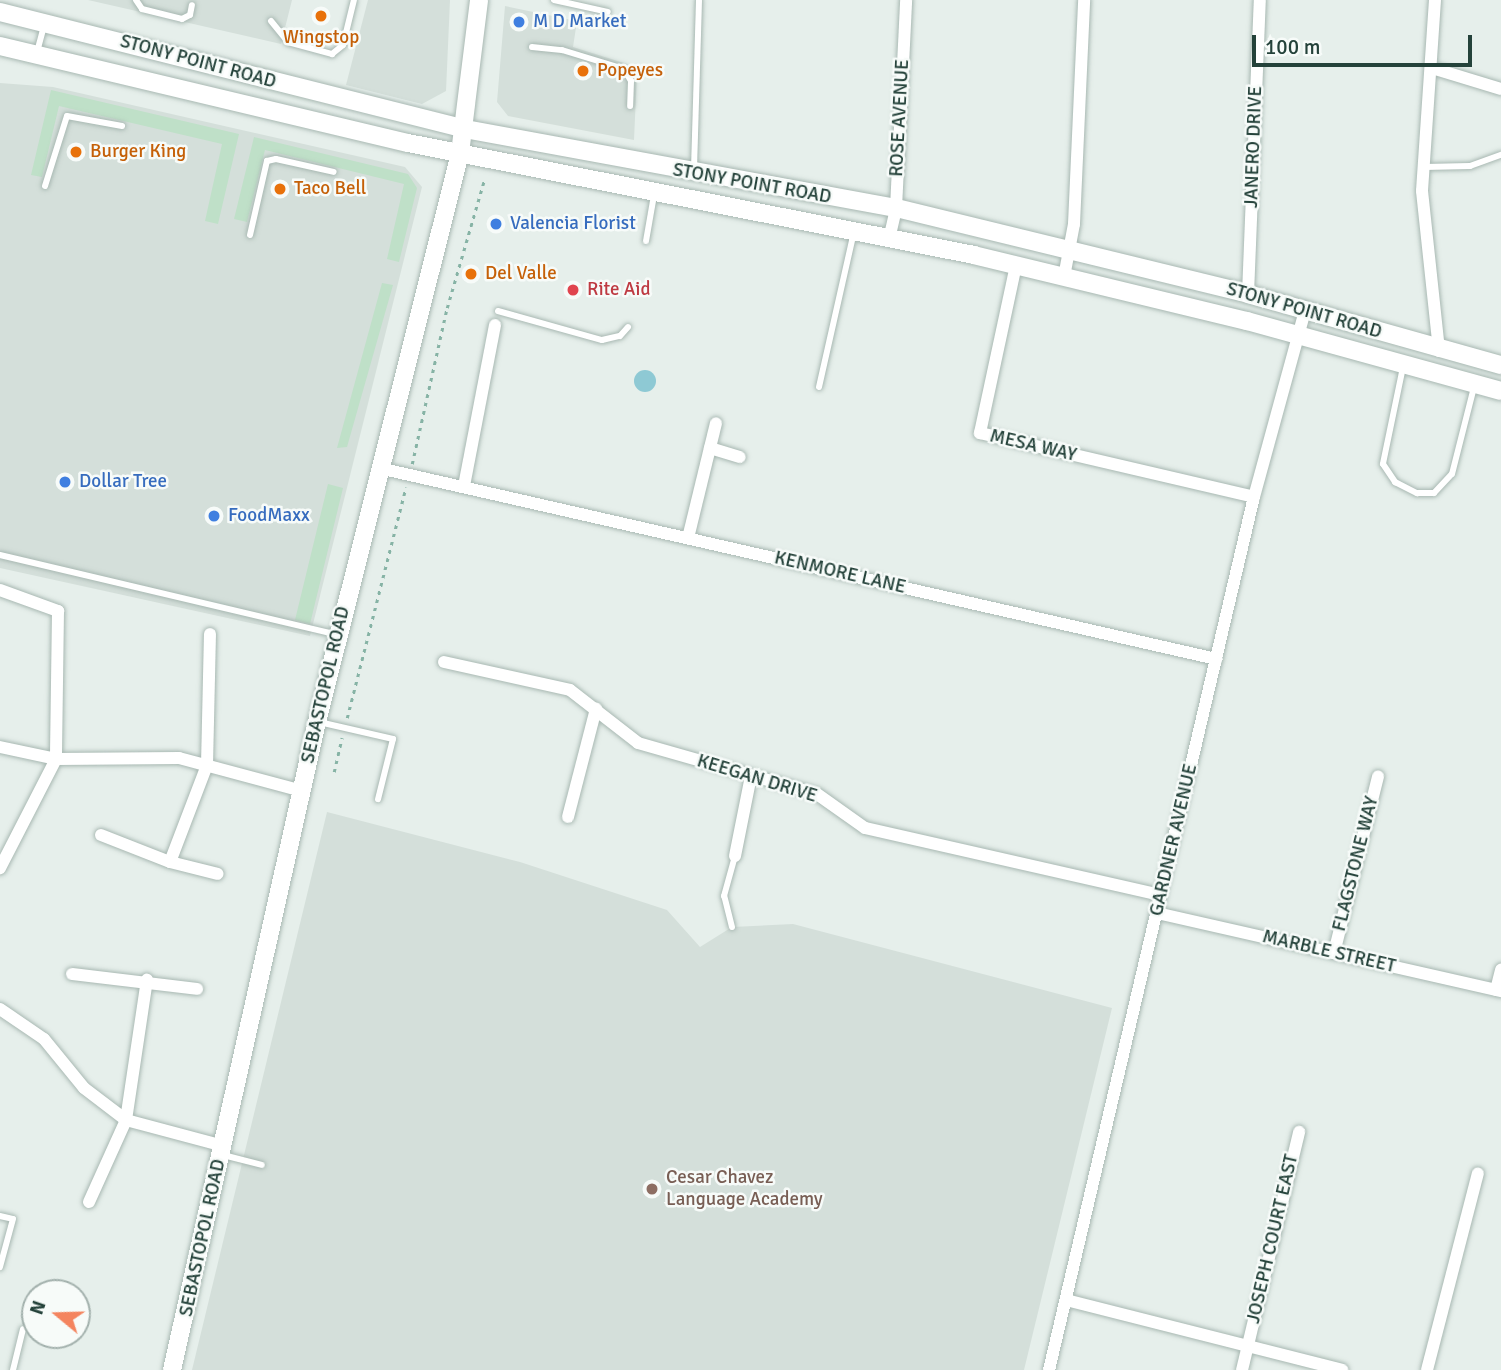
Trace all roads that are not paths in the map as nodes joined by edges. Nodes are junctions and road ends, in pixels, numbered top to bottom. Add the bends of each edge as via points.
1 (136, 0) edge
2 (354, 0) edge
3 (479, 0) edge
4 (554, 0) edge
5 (699, 0) edge
6 (906, 0) edge
7 (1084, 0) edge
8 (1261, 0) edge
9 (1435, 0) edge
10 (192, 5) dead end
11 (0, 12) edge
12 (608, 12) dead end
13 (271, 21) dead end
14 (45, 22) junction
15 (0, 46) edge
16 (532, 47) dead end
17 (37, 54) junction
18 (1432, 68) junction
19 (1501, 89) edge
20 (630, 106) dead end
21 (121, 126) dead end
22 (465, 129) junction
23 (460, 153) junction
24 (1501, 155) edge
25 (1424, 167) junction
26 (334, 172) dead end
27 (694, 174) junction
28 (729, 180) junction
29 (45, 187) dead end
30 (654, 194) junction
31 (896, 208) junction
32 (855, 229) junction
33 (250, 235) dead end
34 (890, 235) junction
35 (646, 241) dead end
36 (1070, 250) junction
37 (1016, 265) junction
38 (1064, 277) junction
39 (1248, 294) junction
40 (498, 311) dead end
41 (1305, 311) junction
42 (495, 325) dead end
43 (628, 327) dead end
44 (1299, 335) junction
45 (1439, 351) junction
46 (1404, 365) junction
47 (1501, 365) edge
48 (1474, 385) junction
49 (819, 387) dead end
50 (1501, 391) edge
51 (716, 423) dead end
52 (710, 448) junction
53 (740, 457) dead end
54 (379, 468) junction
55 (464, 486) junction
56 (1254, 497) junction
57 (688, 538) junction
58 (0, 555) edge
59 (0, 590) edge
60 (210, 634) dead end
61 (338, 635) junction
62 (1216, 659) junction
63 (444, 662) dead end
64 (596, 709) junction
65 (317, 722) junction
66 (0, 747) edge
67 (56, 760) junction
68 (207, 765) junction
69 (751, 776) junction
70 (1378, 776) dead end
71 (302, 791) junction
72 (378, 799) dead end
73 (568, 817) dead end
74 (101, 835) dead end
75 (735, 856) joint
76 (170, 862) junction
77 (0, 868) edge
78 (218, 874) dead end
79 (1161, 895) junction
80 (1157, 913) junction
81 (732, 928) dead end
82 (1334, 953) junction
83 (1501, 970) edge
84 (72, 974) dead end
85 (147, 980) junction
86 (197, 989) dead end
87 (1498, 991) edge
88 (0, 1008) edge
89 (126, 1120) junction
90 (1299, 1132) dead end
91 (223, 1151) junction
92 (262, 1165) dead end
93 (1478, 1173) dead end
94 (89, 1202) dead end
95 (0, 1216) edge
96 (0, 1267) edge
97 (1066, 1300) junction
98 (21, 1336) edge
99 (1248, 1346) junction
100 (13, 1370) edge
101 (173, 1370) edge
102 (1049, 1370) edge
103 (1242, 1370) edge
104 (1342, 1370) edge
105 (1427, 1370) edge

1 - 10 lane via 142,9 182,19 190,15
2 - 13 lane via 343,46 332,54 288,42
3 - 22 main road, SEBASTOPOL ROAD
4 - 12 lane
5 - 27 lane
6 - 31 street, ROSE AVENUE
7 - 36 street
8 - 39 street, JANERO DRIVE
9 - 18 street
11 - 14 main road, STONY POINT ROAD
14 - 17 lane
14 - 22 main road, STONY POINT ROAD
15 - 17 main road, STONY POINT ROAD
16 - 20 lane via 562,50 624,69 631,81
17 - 23 main road, STONY POINT ROAD
18 - 19 street
18 - 25 street
21 - 29 lane via 67,116
22 - 23 main road, SEBASTOPOL ROAD
22 - 27 main road, STONY POINT ROAD
23 - 30 main road, STONY POINT ROAD
23 - 54 main road, SEBASTOPOL ROAD
24 - 25 lane via 1470,166
25 - 45 street via 1422,191
26 - 33 lane via 267,161
27 - 28 main road, STONY POINT ROAD
28 - 30 main road via 721,184 672,178
28 - 31 main road, STONY POINT ROAD
30 - 32 main road, STONY POINT ROAD
30 - 35 lane
31 - 34 street, ROSE AVENUE
31 - 36 main road, STONY POINT ROAD
32 - 34 main road, STONY POINT ROAD
32 - 49 lane
34 - 37 main road, STONY POINT ROAD
36 - 38 street
36 - 39 main road, STONY POINT ROAD
37 - 38 main road, STONY POINT ROAD
37 - 56 street, MESA WAY via 980,433
38 - 44 main road, STONY POINT ROAD
39 - 41 main road, STONY POINT ROAD
40 - 43 lane via 602,340 620,335
41 - 44 street, GARDNER AVENUE
41 - 45 main road, STONY POINT ROAD
42 - 55 street
44 - 46 main road, STONY POINT ROAD
44 - 56 street, GARDNER AVENUE
45 - 47 main road, STONY POINT ROAD
46 - 48 main road, STONY POINT ROAD
46 - 48 lane via 1383,464 1395,482 1417,493 1434,493 1452,474
48 - 50 main road, STONY POINT ROAD
51 - 52 street
52 - 53 street
52 - 57 street
54 - 55 street, KENMORE LANE
54 - 61 main road, SEBASTOPOL ROAD
55 - 57 street, KENMORE LANE
56 - 62 street, GARDNER AVENUE
57 - 62 street, KENMORE LANE
58 - 61 lane
59 - 67 street via 58,611
60 - 68 street
61 - 65 main road, SEBASTOPOL ROAD
62 - 79 street, GARDNER AVENUE
63 - 64 street, KEEGAN DRIVE via 570,690
64 - 69 street, KEEGAN DRIVE via 638,743
64 - 73 street
65 - 71 main road, SEBASTOPOL ROAD
65 - 72 lane via 393,739
66 - 67 street
67 - 68 street via 179,758
67 - 77 street
68 - 71 street
68 - 76 street
69 - 75 street
69 - 79 street, KEEGAN DRIVE via 817,794 865,828
70 - 82 street, FLAGSTONE WAY
71 - 91 main road, SEBASTOPOL ROAD
74 - 76 street
75 - 81 lane via 724,895
76 - 78 street
79 - 80 street, GARDNER AVENUE
80 - 82 street, MARBLE STREET
80 - 97 street, GARDNER AVENUE
82 - 87 street, MARBLE STREET
83 - 87 street
84 - 85 street
85 - 86 street
85 - 89 street
88 - 89 street via 44,1038 84,1088
89 - 91 street
89 - 94 street
90 - 99 street, JOSEPH COURT EAST
91 - 92 lane
91 - 101 main road, SEBASTOPOL ROAD
93 - 105 street
95 - 96 lane via 13,1219
97 - 99 street
97 - 102 street, GARDNER AVENUE
98 - 100 lane
99 - 103 street, JOSEPH COURT EAST
99 - 104 street

